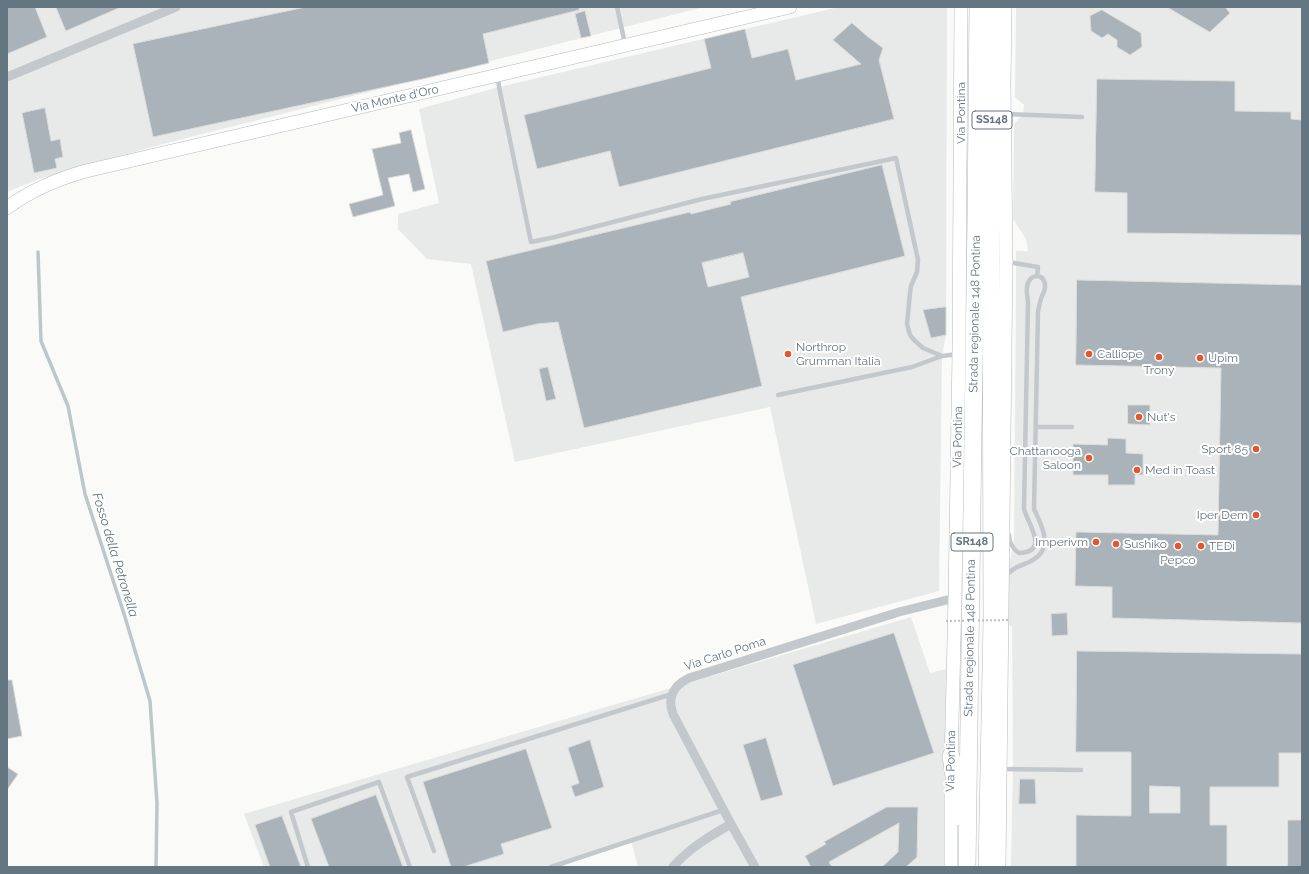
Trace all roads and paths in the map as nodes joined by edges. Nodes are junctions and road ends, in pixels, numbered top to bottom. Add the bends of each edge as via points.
1 (176, 7) edge
2 (617, 7) edge
3 (790, 7) edge
4 (961, 7) edge
5 (978, 7) edge
6 (992, 7) edge
7 (1005, 7) edge
8 (626, 46) junction
9 (498, 76) junction
10 (7, 77) edge
11 (1004, 114) junction
12 (1082, 117) dead end
13 (7, 207) edge
14 (976, 217) joint
15 (991, 234) joint
16 (1006, 261) junction
17 (1037, 276) junction
18 (959, 353) junction
19 (942, 356) junction
20 (778, 395) dead end
21 (1036, 427) junction
22 (1072, 427) dead end
23 (1004, 468) junction
24 (1002, 581) junction
25 (955, 598) junction
26 (1010, 620) dead end
27 (946, 621) dead end
28 (672, 694) junction
29 (951, 756) joint
30 (1000, 769) junction
31 (1081, 770) dead end
32 (723, 810) junction
33 (731, 824) junction
34 (434, 851) dead end
35 (962, 866) edge
36 (308, 867) edge
37 (410, 867) edge
38 (551, 867) edge
39 (673, 867) edge
40 (755, 867) edge
41 (986, 867) edge
42 (999, 867) edge

1 - 10 street
2 - 8 lane
3 - 8 street, Via Monte d'Oro
4 - 18 street, Via Pontina
5 - 14 highway, Via Pontina / SS148
6 - 15 highway, SS148
7 - 11 street
8 - 9 street, Via Monte d'Oro
9 - 13 street, Via Monte d'Oro via 79,173 38,188
9 - 19 lane via 498,87 531,242 702,199 896,158 918,260 910,293 909,330 914,340 923,348
11 - 12 lane
11 - 16 street
14 - 35 highway, Strada regionale 148 Pontina / SR148
15 - 41 highway, Strada regionale 148 Pontina / SR148 via 992,621
16 - 17 lane via 1038,267
16 - 23 street
17 - 21 lane via 1042,278 1046,288 1038,312
17 - 23 lane via 1033,277 1027,287 1024,509 1036,540 1030,552 1019,553 1009,540 1008,489
18 - 19 lane
18 - 25 street, Via Pontina
19 - 20 lane via 912,367
21 - 22 lane
21 - 24 lane via 1034,509 1043,528 1045,541 1042,552 1037,557 1009,572
23 - 24 street
24 - 30 street
25 - 28 street, Via Carlo Poma via 899,612 689,678 679,684
25 - 29 street, Via Pontina
26 - 27 path, bridge
28 - 32 street via 670,706 673,714
28 - 34 lane via 406,777
29 - 35 highway
30 - 31 lane
30 - 42 street
32 - 33 street
32 - 38 lane
33 - 39 street via 696,845
33 - 40 street
36 - 37 lane via 291,812 380,782

